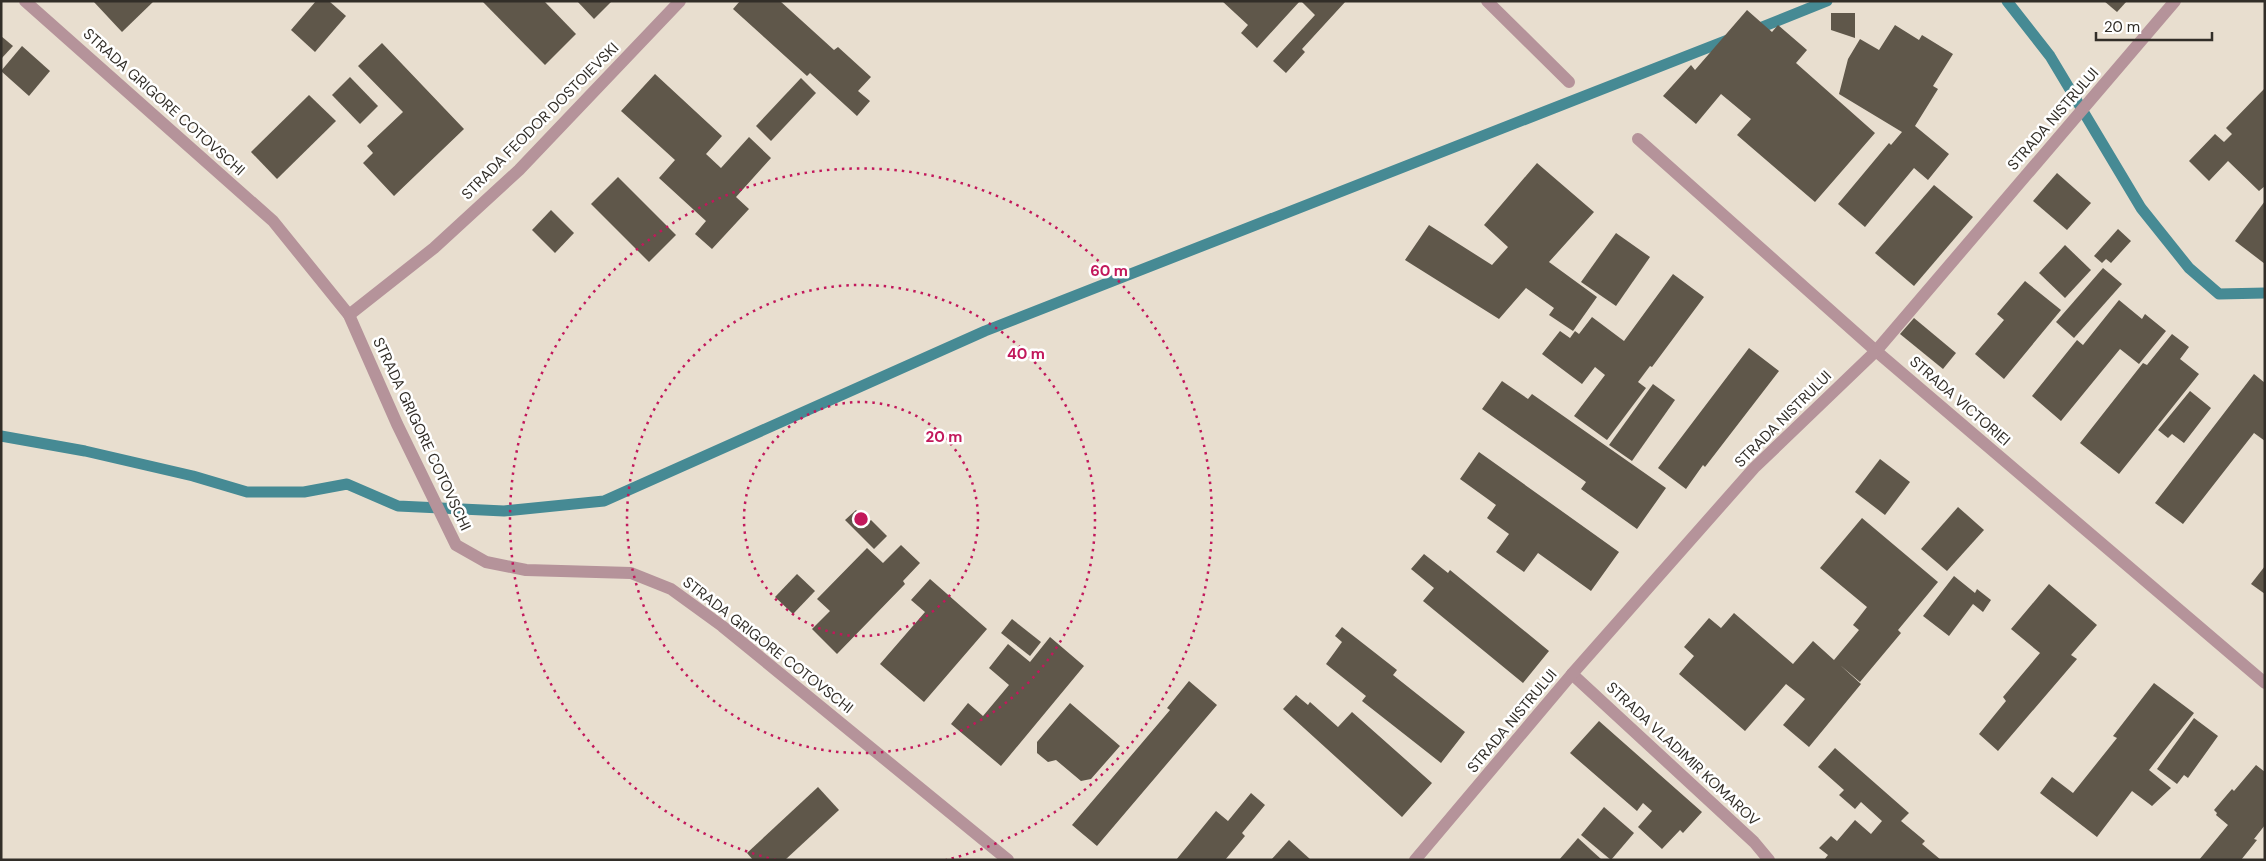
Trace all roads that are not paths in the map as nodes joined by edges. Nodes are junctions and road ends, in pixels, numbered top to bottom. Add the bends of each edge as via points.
1 (25, 1) edge
2 (680, 1) edge
3 (1487, 1) edge
4 (2175, 1) edge
5 (1569, 82) dead end
6 (1638, 139) dead end
7 (349, 315) junction
8 (1876, 351) junction
9 (1572, 674) junction
10 (2265, 683) edge
11 (1008, 860) edge
12 (1415, 860) edge
13 (1769, 860) edge

1 - 7 street, STRADA GRIGORE COTOVSCHI via 273,222
2 - 7 street, STRADA FEODOR DOSTOIEVSKI via 519,170 434,248
3 - 5 street
4 - 8 street, STRADA NISTRULUI
6 - 8 street, STRADA VICTORIEI
7 - 11 street, STRADA GRIGORE COTOVSCHI via 456,545 486,562 526,570 631,573 671,589 722,626
8 - 9 street, STRADA NISTRULUI via 1754,468
8 - 10 street, STRADA VICTORIEI
9 - 12 street, STRADA NISTRULUI
9 - 13 street, STRADA VLADIMIR KOMAROV via 1754,842

